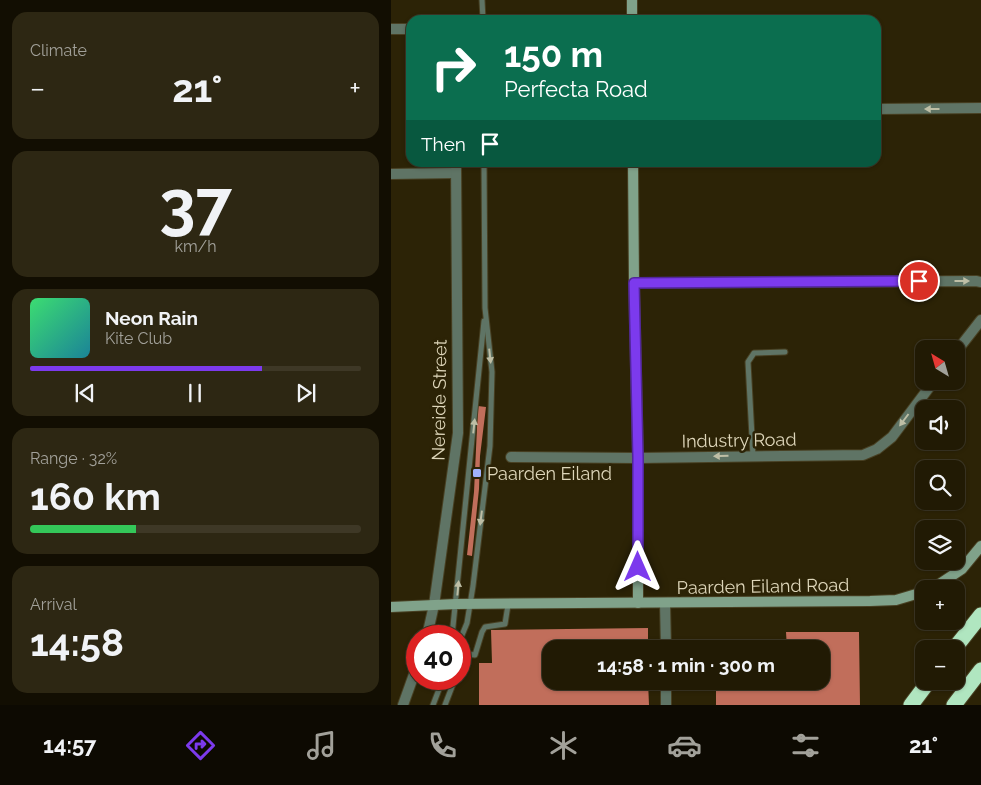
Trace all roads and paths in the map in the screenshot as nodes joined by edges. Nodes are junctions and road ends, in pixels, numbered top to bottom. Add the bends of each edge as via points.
1 (482, 0) edge
2 (632, 0) edge
3 (483, 15) edge
4 (632, 15) edge
5 (391, 29) edge
6 (406, 29) edge
7 (981, 108) edge
8 (881, 109) edge
9 (456, 167) edge
10 (484, 167) edge
11 (633, 167) edge
12 (456, 173) junction
13 (391, 174) edge
14 (981, 282) edge
15 (634, 283) junction
16 (485, 308) junction
17 (981, 320) edge
18 (965, 340) edge
19 (785, 352) dead end
20 (927, 390) edge
21 (753, 456) junction
22 (511, 457) dead end
23 (638, 458) junction
24 (981, 546) edge
25 (946, 580) edge
26 (915, 594) edge
27 (637, 603) junction
28 (665, 603) junction
29 (456, 604) junction
30 (470, 604) junction
31 (508, 604) junction
32 (434, 605) junction
33 (391, 607) edge
34 (981, 615) edge
35 (429, 625) edge
36 (453, 625) edge
37 (466, 625) edge
38 (666, 640) edge
39 (961, 640) edge
40 (471, 654) edge
41 (981, 670) edge
42 (408, 690) edge
43 (439, 690) edge
44 (451, 690) edge
45 (666, 690) edge
46 (922, 690) edge
47 (403, 705) edge
48 (433, 705) edge
49 (445, 705) edge
50 (666, 705) edge
51 (911, 705) edge
52 (953, 705) edge

1 - 3 lane
2 - 4 street
5 - 6 street
7 -> 8 street
9 - 12 street, Nereide Street
10 - 16 lane
11 - 15 street
12 - 13 street
12 - 32 street, Nereide Street via 458,433
15 -> 14 street
15 - 23 street
29 -> 16 lane
16 -> 30 lane via 492,372 490,446
17 - 18 street
19 - 21 lane via 754,353 748,362
20 -> 21 street, Industry Road via 892,437 863,455
21 -> 23 street, Industry Road
22 - 23 street, Industry Road
23 - 27 street
24 - 25 street via 962,569
26 - 28 street, Paarden Eiland Road via 896,600
27 - 28 street, Paarden Eiland Road
27 - 31 street, Paarden Eiland Road
28 - 38 street
29 - 30 street, Paarden Eiland Road
29 - 32 street, Paarden Eiland Road
29 - 36 lane
30 - 31 street, Paarden Eiland Road
30 - 37 lane
31 - 40 lane via 505,624 485,627 475,655
32 - 33 street, Paarden Eiland Road
32 - 35 street, Nereide Street
34 - 39 highway
41 - 52 highway
42 - 47 street
43 - 48 lane
44 - 49 lane
45 - 50 street
46 - 51 highway

